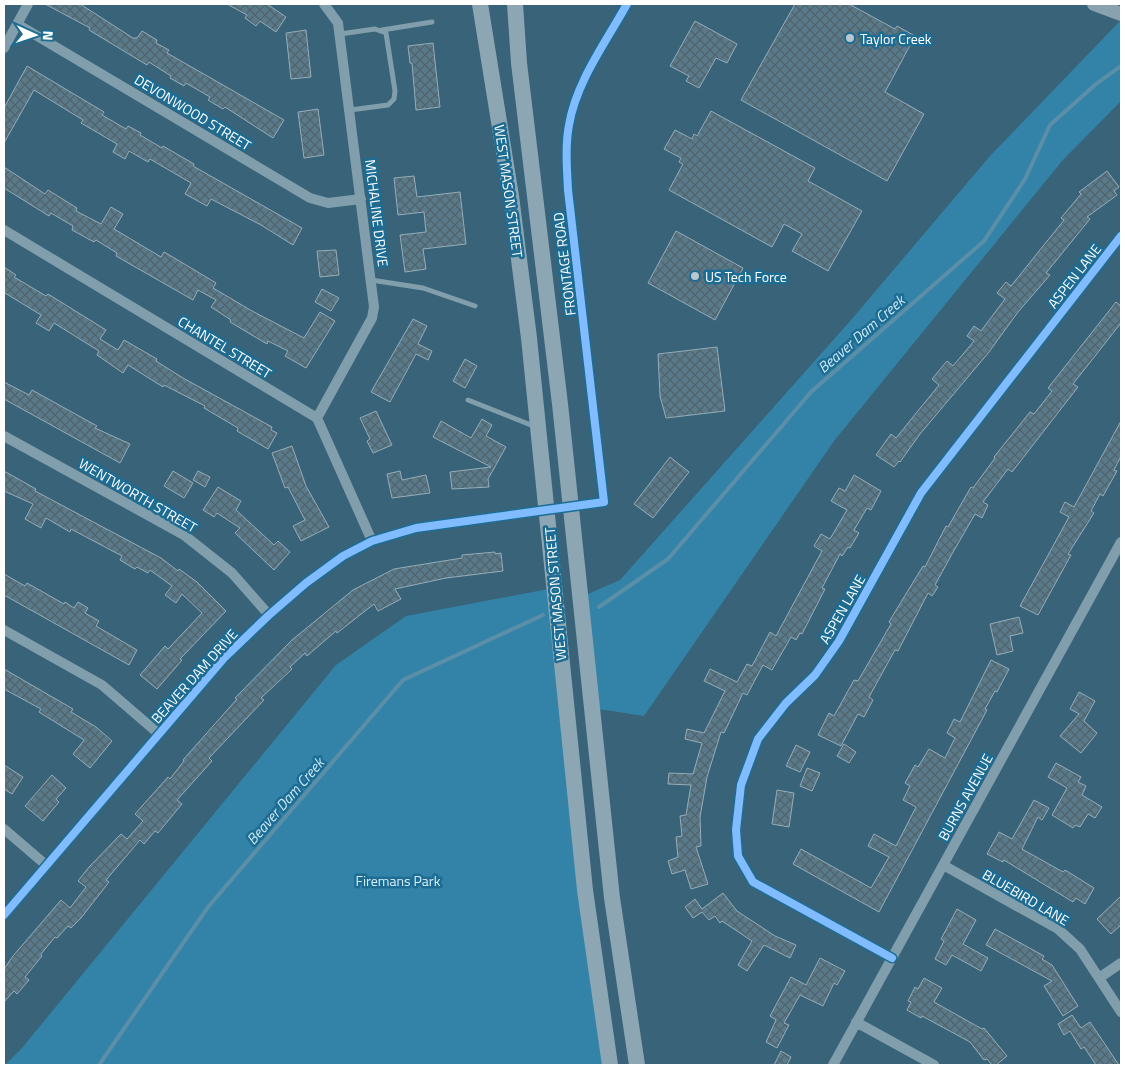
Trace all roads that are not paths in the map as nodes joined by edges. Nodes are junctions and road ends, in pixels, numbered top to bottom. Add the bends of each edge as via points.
1 (28, 4) edge
2 (324, 4) edge
3 (480, 4) edge
4 (515, 4) edge
5 (627, 4) edge
6 (1094, 4) edge
7 (1121, 14) edge
8 (432, 22) dead end
9 (17, 24) junction
10 (382, 30) junction
11 (340, 34) junction
12 (4, 48) edge
13 (350, 110) junction
14 (361, 199) junction
15 (4, 230) edge
16 (1121, 236) edge
17 (371, 280) junction
18 (476, 306) dead end
19 (468, 400) dead end
20 (317, 418) junction
21 (539, 428) junction
22 (4, 436) edge
23 (571, 508) junction
24 (547, 510) junction
25 (372, 541) junction
26 (1121, 542) edge
27 (269, 615) junction
28 (4, 630) edge
29 (159, 734) junction
30 (4, 830) edge
31 (46, 866) junction
32 (942, 866) junction
33 (4, 915) edge
34 (892, 958) junction
35 (1121, 963) edge
36 (1100, 978) junction
37 (1121, 1012) edge
38 (856, 1022) junction
39 (610, 1065) edge
40 (637, 1065) edge
41 (833, 1065) edge
42 (934, 1065) edge

1 - 9 street
2 - 11 street, MICHALINE DRIVE via 338,23
3 - 21 main road, WEST MASON STREET via 511,196
4 - 23 main road, WEST MASON STREET via 519,63
5 - 23 street, FRONTAGE ROAD via 577,95 568,134 568,190 604,502
6 - 7 street
8 - 10 lane
9 - 12 street
9 - 14 street, DEVONWOOD STREET via 310,198 328,203
10 - 11 lane
10 - 13 lane via 388,36 394,99 388,106
11 - 13 street, MICHALINE DRIVE
13 - 14 street, MICHALINE DRIVE
14 - 17 street, MICHALINE DRIVE
15 - 20 street, CHANTEL STREET
16 - 34 street, ASPEN LANE via 921,493 839,641 815,675 772,719 758,740 743,777 737,809 738,856 753,882
17 - 18 lane via 423,288
17 - 20 street, MICHALINE DRIVE via 372,318
19 - 21 lane
20 - 25 street
21 - 24 main road, WEST MASON STREET
22 - 27 street, WENTWORTH STREET via 184,535 232,573
23 - 24 street, BEAVER DAM DRIVE
23 - 40 main road, WEST MASON STREET via 612,898
24 - 25 street, BEAVER DAM DRIVE via 416,528
24 - 39 main road, WEST MASON STREET via 585,890
25 - 27 street, BEAVER DAM DRIVE via 343,556
26 - 32 street, BURNS AVENUE
27 - 29 street, BEAVER DAM DRIVE via 225,658
28 - 29 street via 102,685
29 - 31 street, BEAVER DAM DRIVE
30 - 31 street
31 - 33 street, BEAVER DAM DRIVE
32 - 34 street, BURNS AVENUE
32 - 36 street, BLUEBIRD LANE via 1058,929 1080,949
34 - 38 street, BURNS AVENUE
35 - 36 street
36 - 37 street, BLUEBIRD LANE
38 - 41 street, BURNS AVENUE
38 - 42 street

